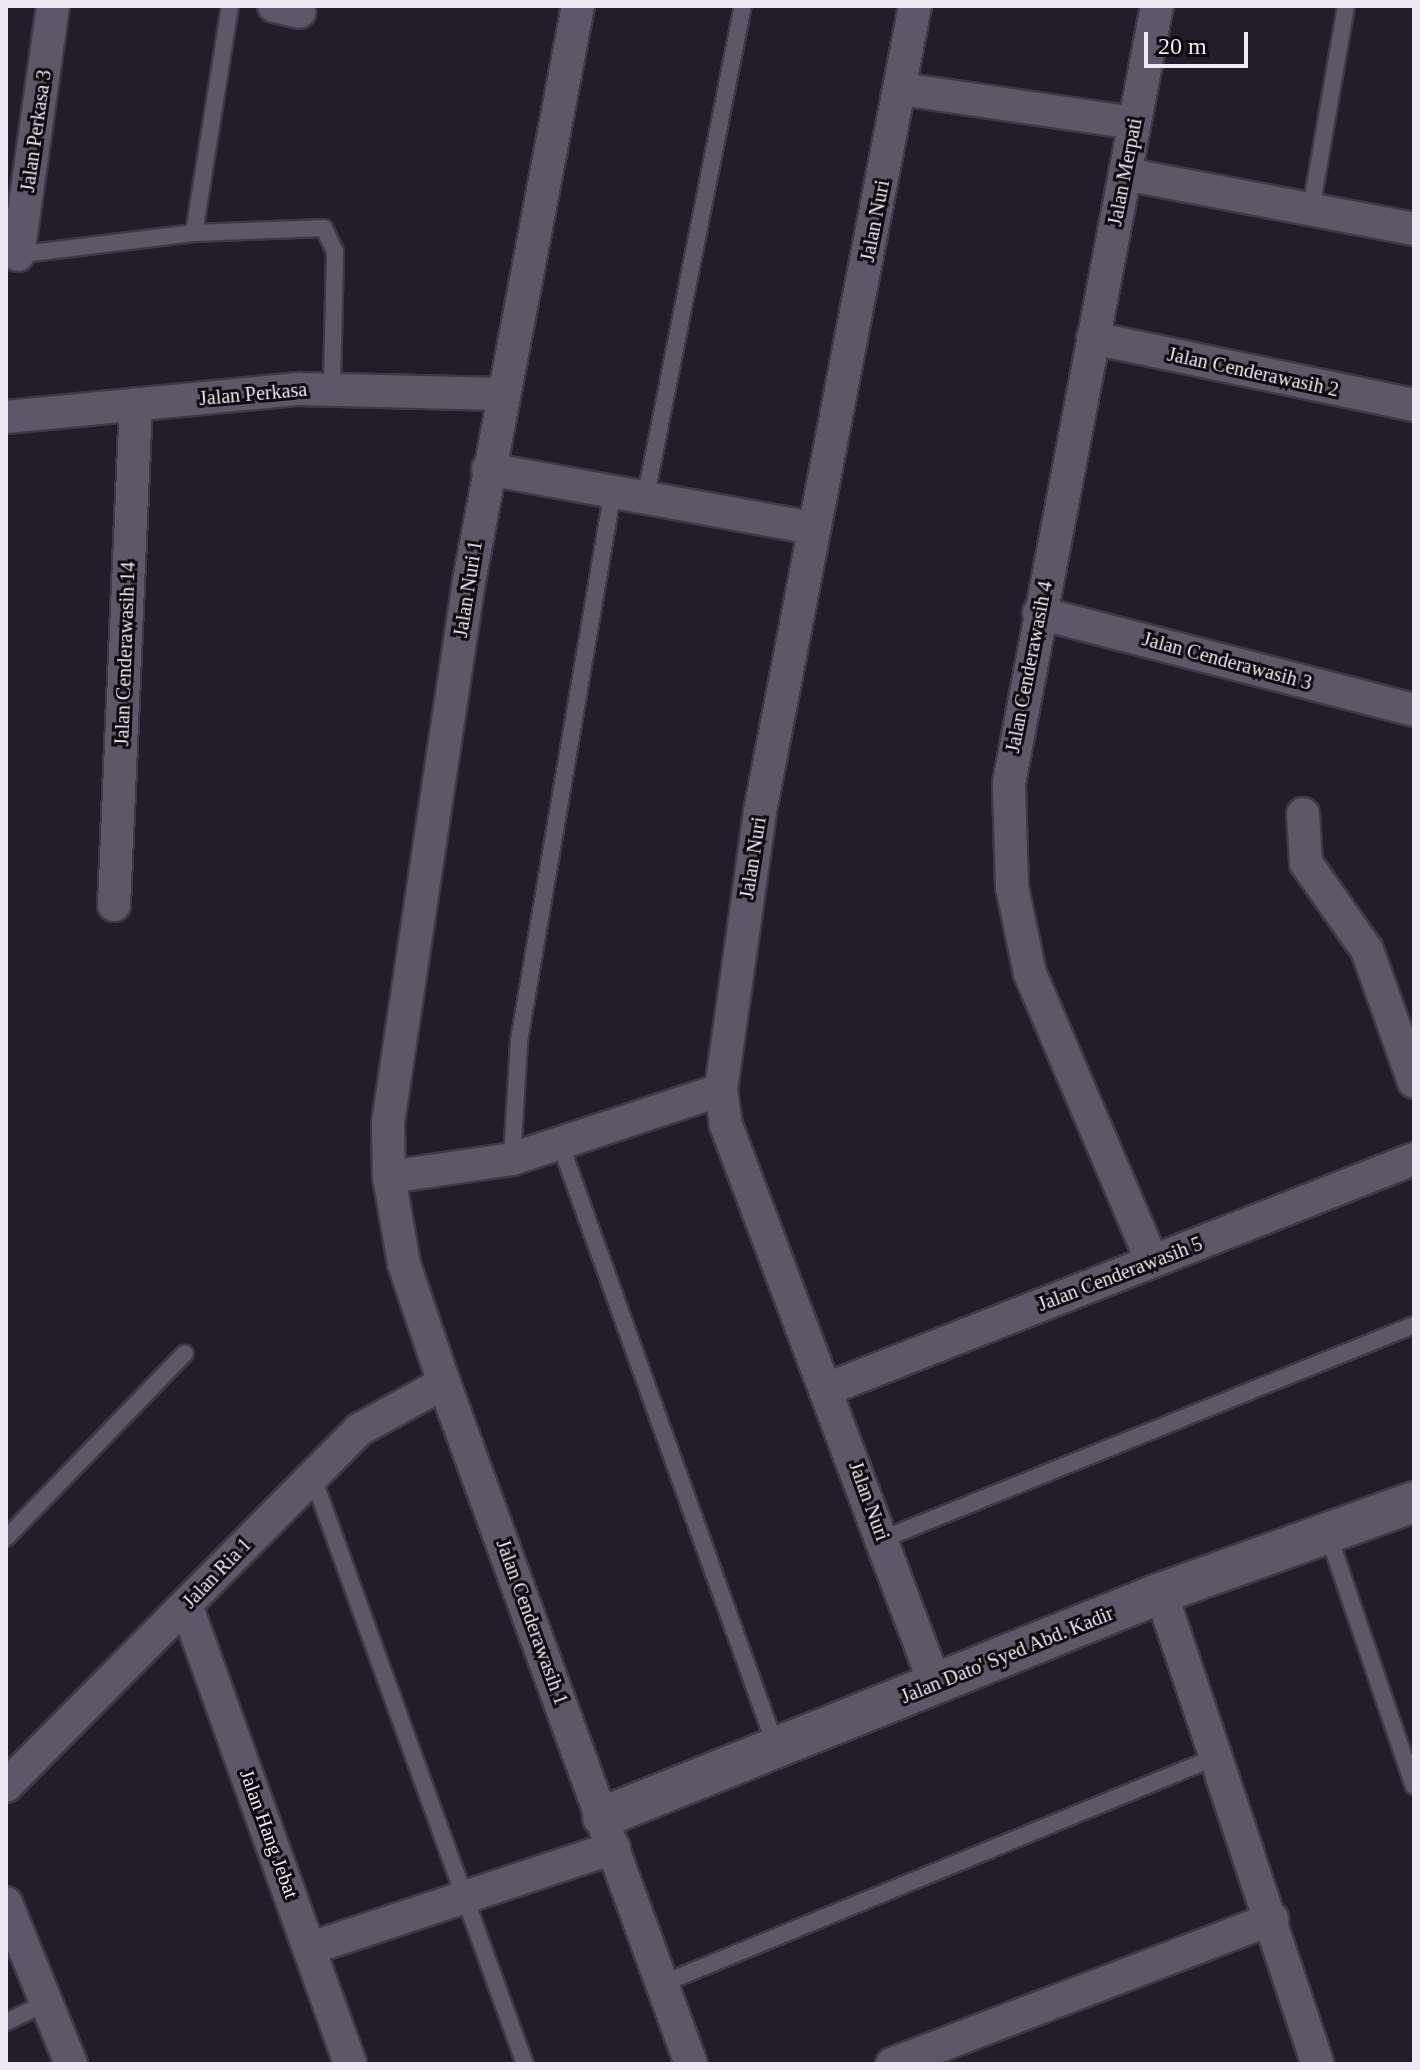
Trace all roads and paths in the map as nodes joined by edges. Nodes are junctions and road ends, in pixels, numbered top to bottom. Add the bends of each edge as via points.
1 (53, 6) edge
2 (230, 6) edge
3 (578, 6) edge
4 (743, 6) edge
5 (915, 6) edge
6 (1157, 6) edge
7 (1346, 6) edge
8 (901, 89) junction
9 (1134, 123) junction
10 (1125, 174) junction
11 (1311, 209) junction
12 (1414, 229) edge
13 (194, 233) junction
14 (12, 256) edge
15 (1093, 338) junction
16 (332, 389) junction
17 (501, 394) junction
18 (136, 404) junction
19 (1414, 405) edge
20 (6, 417) edge
21 (488, 469) junction
22 (613, 490) junction
23 (646, 495) junction
24 (814, 528) junction
25 (1039, 613) junction
26 (1414, 710) edge
27 (1303, 814) dead end
28 (114, 905) dead end
29 (1414, 1082) edge
30 (721, 1090) junction
31 (561, 1146) junction
32 (512, 1159) junction
33 (1414, 1159) edge
34 (389, 1177) junction
35 (1152, 1261) junction
36 (1414, 1325) edge
37 (185, 1353) dead end
38 (444, 1383) junction
39 (827, 1389) junction
40 (312, 1475) junction
41 (1414, 1502) edge
42 (1328, 1533) junction
43 (6, 1538) edge
44 (883, 1539) junction
45 (1161, 1593) junction
46 (186, 1605) junction
47 (935, 1684) junction
48 (776, 1747) junction
49 (1216, 1757) junction
50 (6, 1786) edge
51 (1414, 1786) edge
52 (609, 1832) junction
53 (465, 1896) junction
54 (6, 1903) edge
55 (1272, 1919) junction
56 (311, 1948) junction
57 (664, 1983) junction
58 (48, 2002) junction
59 (6, 2022) edge
60 (71, 2064) edge
61 (350, 2064) edge
62 (525, 2064) edge
63 (691, 2064) edge
64 (892, 2064) edge
65 (1318, 2064) edge

1 - 14 street, Jalan Perkasa 3
2 - 13 lane
3 - 17 street, Jalan Nuri 1
4 - 23 lane
5 - 8 street, Jalan Nuri
6 - 9 street, Jalan Merpati
7 - 11 lane
8 - 9 street
8 - 24 street, Jalan Nuri
9 - 10 street, Jalan Merpati
10 - 11 street
10 - 15 street, Jalan Merpati
11 - 12 street
13 - 14 lane
13 - 16 lane via 324,228 335,252
15 - 19 street, Jalan Cenderawasih 2
15 - 25 street, Jalan Cenderawasih 4
16 - 17 street, Jalan Perkasa
16 - 18 street, Jalan Perkasa
17 - 21 street, Jalan Nuri 1
18 - 20 street, Jalan Perkasa
18 - 28 street, Jalan Cenderawasih 14
21 - 22 street
21 - 34 street, Jalan Nuri 1 via 388,1123
22 - 23 street
22 - 32 lane via 519,1041
23 - 24 street
24 - 30 street, Jalan Nuri via 760,812
25 - 26 street, Jalan Cenderawasih 3
25 - 35 street, Jalan Cenderawasih 4 via 1009,783 1020,940
27 - 29 street via 1306,863 1367,950
30 - 31 street
30 - 39 street, Jalan Nuri via 726,1125
31 - 32 street
31 - 48 lane
32 - 34 street
33 - 35 street, Jalan Cenderawasih 5
34 - 38 street, Jalan Cenderawasih 1 via 404,1264
35 - 39 street, Jalan Cenderawasih 5
36 - 44 lane
37 - 43 lane
38 - 40 street, Jalan Ria 1 via 383,1410
38 - 52 street, Jalan Cenderawasih 1
39 - 44 street, Jalan Nuri
40 - 46 street, Jalan Ria 1
40 - 53 lane
41 - 42 street, Jalan Dato' Syed Abd. Kadir
42 - 45 street, Jalan Dato' Syed Abd. Kadir
42 - 51 lane
44 - 47 street, Jalan Nuri
45 - 47 street, Jalan Dato' Syed Abd. Kadir
45 - 49 street
46 - 50 street, Jalan Ria 1
46 - 56 street, Jalan Hang Jebat
47 - 48 street, Jalan Dato' Syed Abd. Kadir
48 - 52 street, Jalan Dato' Syed Abd. Kadir
49 - 55 street
49 - 57 lane
52 - 53 street
52 - 57 street, Jalan Cenderawasih 1
53 - 56 street
53 - 62 lane
54 - 58 street
55 - 64 street
55 - 65 street
56 - 61 street, Jalan Hang Jebat
57 - 63 street, Jalan Cenderawasih 1
58 - 59 lane
58 - 60 street

